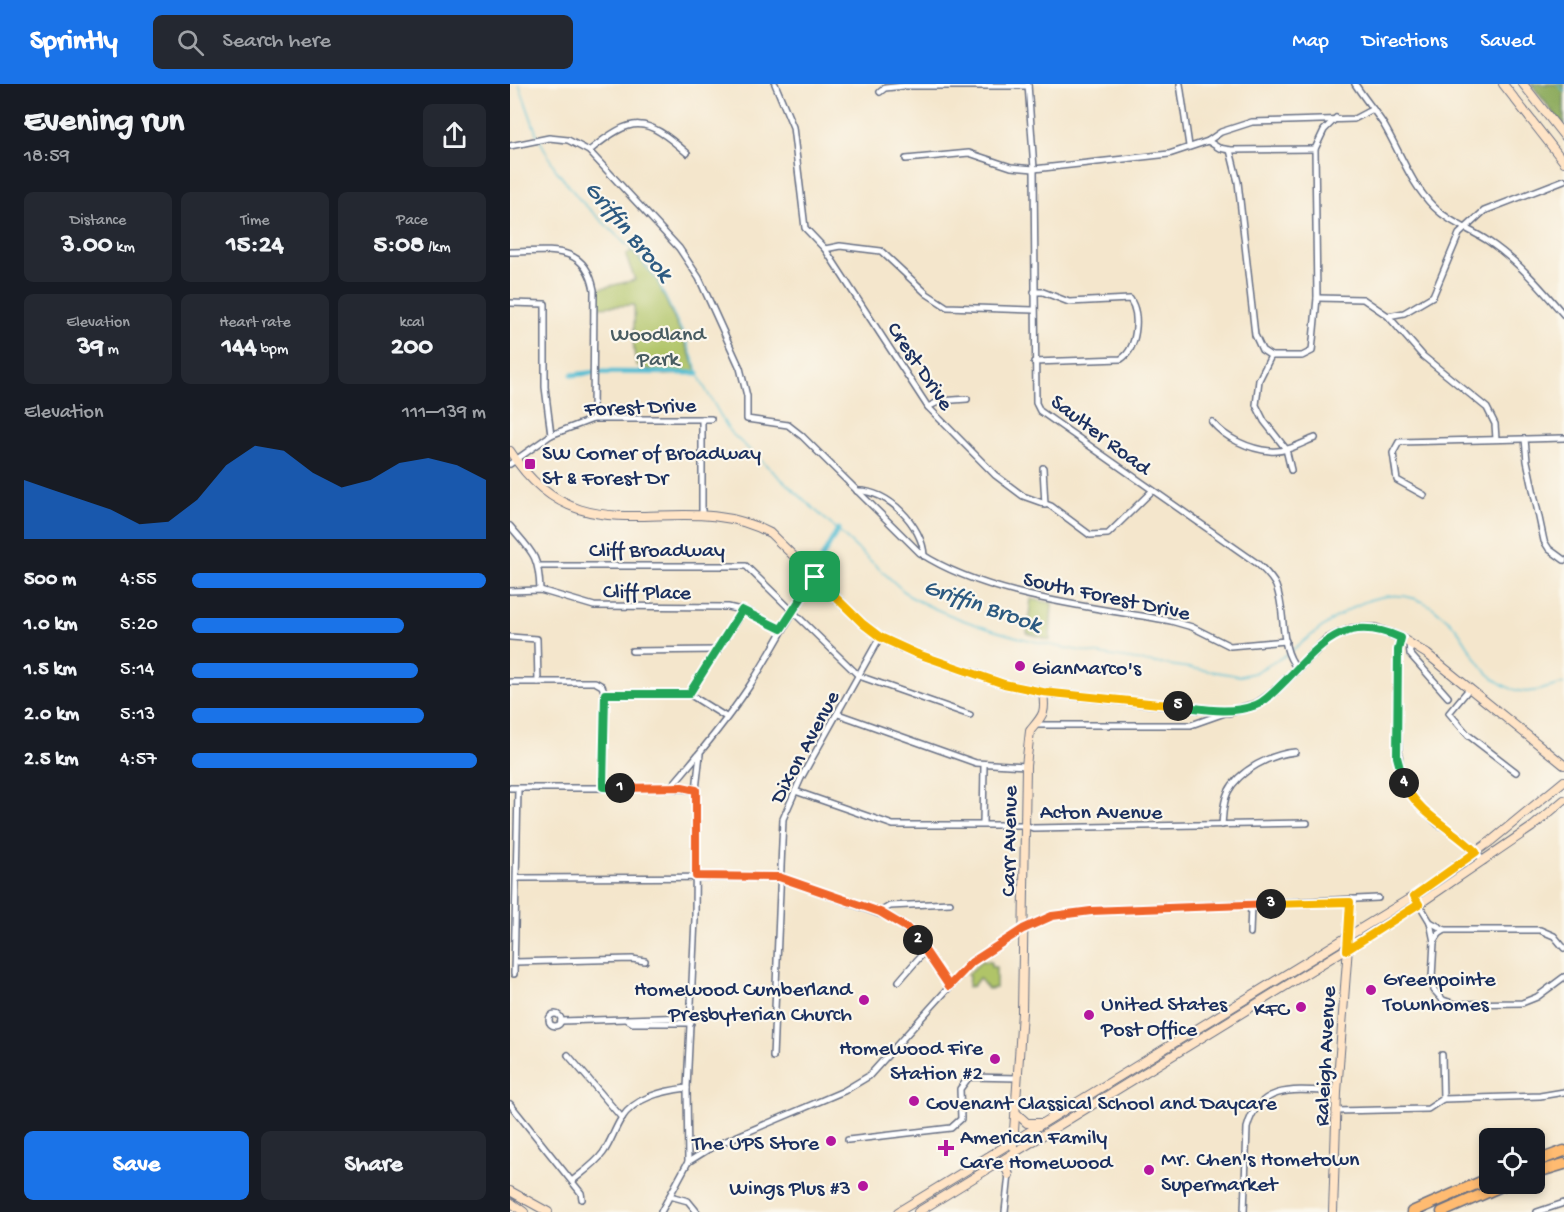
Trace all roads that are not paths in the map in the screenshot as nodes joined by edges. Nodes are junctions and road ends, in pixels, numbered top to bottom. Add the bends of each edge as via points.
1 (775, 84) edge
2 (1180, 84) edge
3 (1354, 84) edge
4 (1503, 84) edge
5 (1523, 84) edge
6 (1028, 85) edge
7 (880, 92) dead end
8 (1538, 104) junction
9 (1373, 109) junction
10 (1525, 114) junction
11 (1336, 118) junction
12 (1564, 136) edge
13 (1208, 141) junction
14 (510, 146) edge
15 (1189, 146) junction
16 (1314, 149) junction
17 (1230, 150) junction
18 (589, 151) junction
19 (687, 153) dead end
20 (906, 159) dead end
21 (1564, 162) edge
22 (1034, 169) junction
23 (1564, 180) edge
24 (1463, 228) junction
25 (825, 249) junction
26 (510, 252) edge
27 (1034, 292) junction
28 (1317, 298) junction
29 (510, 303) edge
30 (1034, 310) junction
31 (1564, 315) edge
32 (1388, 316) junction
33 (1271, 356) junction
34 (1034, 362) junction
35 (967, 399) dead end
36 (928, 407) junction
37 (593, 419) junction
38 (702, 419) junction
39 (711, 419) dead end
40 (1212, 422) dead end
41 (551, 435) junction
42 (1315, 438) dead end
43 (1564, 438) edge
44 (1496, 439) junction
45 (1525, 440) junction
46 (1286, 449) junction
47 (510, 451) edge
48 (513, 462) edge
49 (1043, 468) dead end
50 (1292, 471) dead end
51 (857, 491) junction
52 (1152, 491) junction
53 (1424, 495) dead end
54 (1045, 505) junction
55 (702, 516) junction
56 (510, 526) edge
57 (924, 556) junction
58 (1564, 560) edge
59 (539, 566) junction
60 (815, 577) junction
61 (540, 590) junction
62 (510, 591) edge
63 (742, 610) junction
64 (792, 612) junction
65 (781, 629) junction
66 (510, 637) edge
67 (880, 637) junction
68 (1401, 638) junction
69 (1409, 642) junction
70 (1287, 644) junction
71 (718, 650) junction
72 (632, 651) dead end
73 (1297, 668) junction
74 (859, 676) junction
75 (510, 682) edge
76 (538, 682) junction
77 (1469, 689) junction
78 (1043, 692) junction
79 (605, 694) junction
80 (689, 694) junction
81 (1448, 697) dead end
82 (1229, 712) junction
83 (838, 714) junction
84 (970, 716) dead end
85 (726, 717) junction
86 (1035, 725) junction
87 (701, 752) junction
88 (1295, 752) dead end
89 (1553, 755) junction
90 (1564, 758) edge
91 (984, 765) junction
92 (1564, 765) edge
93 (1026, 766) junction
94 (1516, 772) dead end
95 (1564, 781) edge
96 (603, 787) junction
97 (510, 788) edge
98 (670, 788) junction
99 (518, 789) junction
100 (696, 790) junction
101 (795, 791) junction
102 (1564, 800) edge
103 (1307, 823) dead end
104 (983, 824) junction
105 (1025, 825) junction
106 (1222, 825) junction
107 (1476, 852) junction
108 (1484, 861) junction
109 (696, 876) junction
110 (779, 877) junction
111 (517, 878) junction
112 (1414, 896) junction
113 (1378, 898) dead end
114 (1350, 902) junction
115 (950, 903) dead end
116 (1419, 904) junction
117 (1251, 905) junction
118 (880, 912) junction
119 (1430, 922) junction
120 (1023, 929) junction
121 (1445, 930) junction
122 (1250, 933) dead end
123 (1349, 934) junction
124 (1434, 942) junction
125 (1564, 948) edge
126 (1347, 950) junction
127 (925, 951) junction
128 (645, 961) dead end
129 (515, 962) junction
130 (1327, 963) junction
131 (1346, 971) junction
132 (514, 974) dead end
133 (1564, 976) edge
134 (899, 981) dead end
135 (949, 986) junction
136 (691, 1020) junction
137 (561, 1021) dead end
138 (568, 1054) dead end
139 (1442, 1055) dead end
140 (773, 1057) dead end
141 (1018, 1078) junction
142 (687, 1088) junction
143 (1337, 1092) junction
144 (1564, 1092) edge
145 (1443, 1099) junction
146 (510, 1104) edge
147 (1336, 1111) junction
148 (1016, 1113) junction
149 (622, 1118) junction
150 (1050, 1121) junction
151 (848, 1140) dead end
152 (1013, 1144) junction
153 (1564, 1151) edge
154 (1011, 1155) junction
155 (1545, 1158) edge
156 (688, 1162) junction
157 (1564, 1164) edge
158 (990, 1167) junction
159 (1545, 1170) edge
160 (1009, 1175) junction
161 (572, 1181) junction
162 (1479, 1183) edge
163 (510, 1191) edge
164 (1483, 1194) edge
165 (670, 1196) junction
166 (582, 1199) dead end
167 (510, 1202) edge
168 (1564, 1203) edge
169 (524, 1212) edge
170 (548, 1212) edge
171 (661, 1212) edge
172 (698, 1212) edge
173 (898, 1212) edge
174 (918, 1212) edge
175 (1005, 1212) edge
176 (1244, 1212) edge
177 (1333, 1212) edge
178 (1412, 1212) edge
179 (1442, 1212) edge
180 (1537, 1212) edge

1 - 25 street, Crest Drive via 793,126 806,228
2 - 15 street
3 - 9 street
4 - 10 street
5 - 8 street
6 - 7 street via 904,86
6 - 22 street, Saulter Road
8 - 10 street
8 - 12 street
9 - 11 street via 1354,119
9 - 24 street via 1413,183 1436,209
10 - 21 street
11 - 13 street via 1252,122 1221,132
11 - 16 street
13 - 15 street
13 - 17 street
14 - 18 street via 534,140 568,140
15 - 22 street via 1169,154
16 - 17 street
16 - 28 street
17 - 33 street via 1238,182 1255,335 1262,350
18 - 19 street via 614,132 637,123 664,133
18 - 51 street, South Forest Drive via 679,248 699,278 740,368 747,396 747,419 788,425
20 - 22 street via 969,153 1011,167
22 - 27 street, Saulter Road
23 - 24 street via 1484,212
24 - 31 street via 1509,257
24 - 32 street via 1432,296 1412,309
25 - 30 street via 840,246 881,251 927,294 947,307
25 - 36 street, Crest Drive
26 - 37 street via 563,252 577,258 591,277
27 - 30 street, Saulter Road
27 - 34 street via 1069,302 1130,299 1135,317 1134,343 1121,359
28 - 32 street via 1363,299
28 - 33 street via 1312,351 1302,356
29 - 41 street via 545,304 545,387
30 - 34 street, Saulter Road
32 - 44 street via 1423,356 1487,408 1496,424
33 - 46 street via 1259,380 1257,405 1264,422
34 - 52 street, Saulter Road via 1034,398 1040,411
35 - 36 street via 940,401
36 - 54 street, Crest Drive via 995,475 1023,496
37 - 38 street, Forest Drive
37 - 41 street, Forest Drive
38 - 39 street, Forest Drive
38 - 55 street
40 - 46 street via 1229,438 1270,451
41 - 48 street, Forest Drive
42 - 46 street
43 - 45 street
44 - 45 street
44 - 53 street via 1399,442 1393,453 1397,480
45 - 58 street via 1544,541
46 - 50 street
47 - 48 street
48 - 55 street via 552,497 581,512 614,517
49 - 54 street
51 - 57 street, South Forest Drive
51 - 57 street, South Forest Drive via 872,492 889,501 918,532
52 - 54 street, Crest Drive via 1108,534 1098,536 1090,535
52 - 70 street, Saulter Road via 1271,577 1278,591
55 - 60 street via 753,525 770,533
56 - 59 street
57 - 70 street, South Forest Drive via 1019,594 1171,621 1230,646
59 - 61 street
59 - 64 street, Cliff Broadway via 742,564
60 - 64 street
60 - 67 street
61 - 62 street, Cliff Place
61 - 63 street, Cliff Place via 594,606
63 - 65 street, Cliff Place
63 - 71 street
64 - 65 street
64 - 74 street, Cliff Broadway
65 - 85 street via 754,679
66 - 76 street via 537,639
67 - 74 street, Dixon Avenue
67 - 78 street via 974,673
68 - 69 street
68 - 73 street via 1375,628 1351,629 1328,639
68 - 107 street via 1397,717 1400,772 1417,804
69 - 77 street
69 - 81 street via 1410,654
70 - 73 street, Saulter Road via 1289,658
71 - 72 street
71 - 80 street
73 - 82 street via 1257,704
74 - 83 street, Dixon Avenue
74 - 84 street
75 - 76 street
76 - 79 street via 595,682
77 - 89 street
77 - 94 street via 1449,713 1468,735
78 - 82 street
78 - 86 street, Carr Avenue via 1042,719
79 - 80 street
79 - 96 street
80 - 85 street
82 - 86 street via 1191,725
83 - 91 street
83 - 101 street, Dixon Avenue
85 - 87 street
86 - 93 street, Carr Avenue via 1030,730
87 - 98 street
87 - 100 street
88 - 106 street via 1255,766 1234,783 1224,803
89 - 90 street
89 - 92 street
91 - 93 street
91 - 104 street
93 - 105 street, Carr Avenue
95 - 107 street
96 - 98 street
96 - 99 street
97 - 99 street
98 - 100 street
99 - 111 street
100 - 109 street
101 - 104 street, Acton Avenue via 894,825
101 - 110 street, Dixon Avenue via 783,819
102 - 108 street
103 - 106 street, Acton Avenue
104 - 105 street, Acton Avenue
105 - 106 street, Acton Avenue
105 - 120 street, Carr Avenue
107 - 108 street
107 - 112 street
108 - 116 street
109 - 110 street
109 - 111 street
109 - 136 street
110 - 118 street
110 - 140 street, Dixon Avenue
111 - 129 street
112 - 116 street
112 - 123 street
113 - 114 street
114 - 117 street
114 - 123 street, Raleigh Avenue
115 - 118 street via 890,906
116 - 119 street
116 - 126 street
117 - 120 street via 1064,913
117 - 122 street
118 - 127 street via 907,928
119 - 121 street
119 - 124 street
120 - 135 street via 972,962
120 - 141 street, Carr Avenue
121 - 124 street
121 - 125 street via 1540,930 1554,936
123 - 126 street, Raleigh Avenue
123 - 150 street
124 - 133 street via 1434,990 1449,1003 1522,1003 1537,998
126 - 130 street
126 - 131 street, Raleigh Avenue
127 - 134 street
127 - 135 street
128 - 129 street
129 - 132 street
130 - 131 street via 1338,964
130 - 154 street
131 - 143 street, Raleigh Avenue
135 - 156 street via 869,1076
136 - 137 street
136 - 142 street
138 - 149 street
139 - 145 street
141 - 148 street, Carr Avenue
141 - 151 street via 969,1077 960,1089 961,1119 951,1128
142 - 149 street via 663,1090
142 - 156 street
143 - 147 street, Raleigh Avenue
143 - 176 street via 1283,1091 1262,1101 1250,1115
144 - 145 street via 1530,1097
145 - 147 street via 1428,1109
146 - 161 street
147 - 177 street, Raleigh Avenue
148 - 150 street via 1027,1123
148 - 152 street, Carr Avenue
149 - 161 street via 604,1152
150 - 152 street
152 - 154 street, Carr Avenue
152 - 173 street
153 - 155 highway
154 - 158 street
154 - 160 street, Carr Avenue
156 - 165 street
157 - 159 highway
158 - 160 street via 1005,1166
158 - 174 street
160 - 175 street, Carr Avenue
161 - 166 street
162 - 178 highway
163 - 170 street
164 - 179 highway
165 - 171 street
165 - 172 street via 688,1201
167 - 169 street
168 - 180 street

